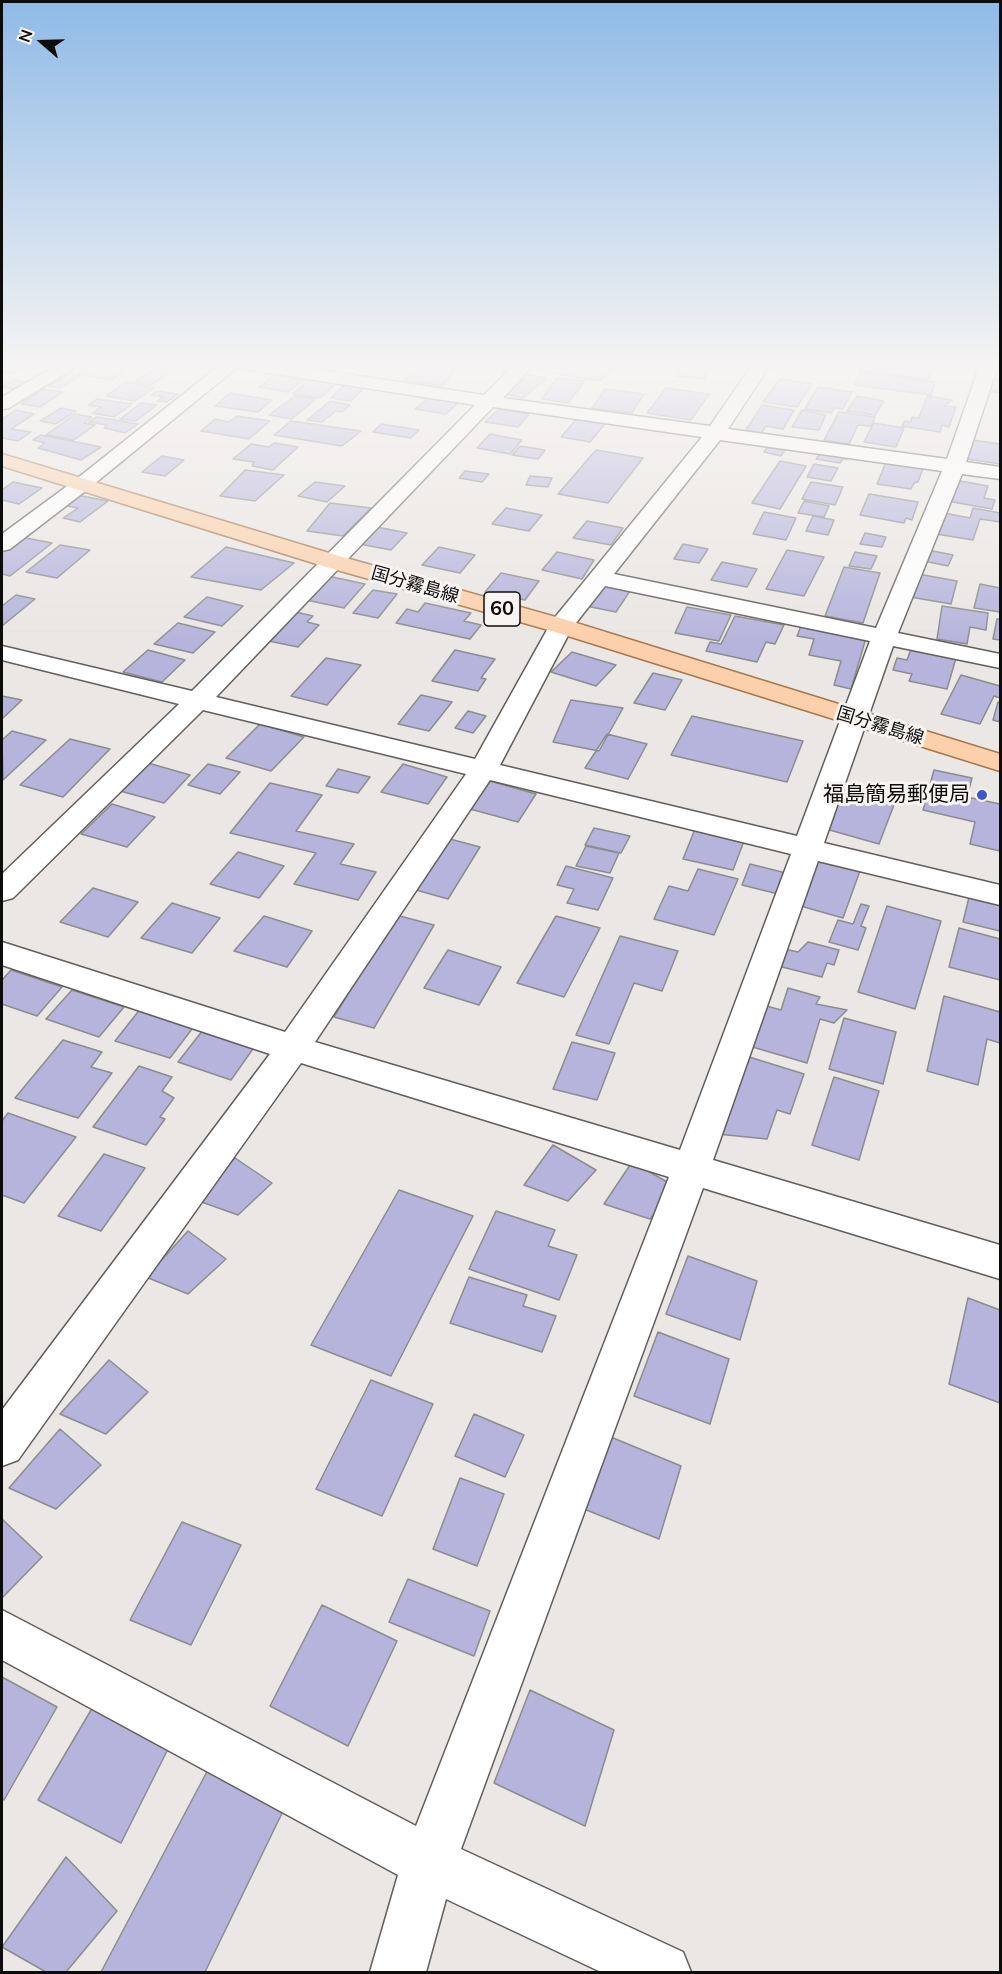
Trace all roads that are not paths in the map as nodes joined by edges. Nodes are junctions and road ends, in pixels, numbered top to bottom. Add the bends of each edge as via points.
1 (116, 457) edge
2 (433, 457) edge
3 (696, 457) edge
4 (898, 457) edge
5 (958, 457) edge
6 (2, 460) edge
7 (955, 465) junction
8 (1000, 473) edge
9 (81, 485) junction
10 (2, 544) edge
11 (332, 561) junction
12 (599, 578) junction
13 (561, 626) junction
14 (884, 638) junction
15 (2, 653) edge
16 (1000, 661) edge
17 (197, 701) junction
18 (855, 718) junction
19 (1000, 763) edge
20 (484, 768) junction
21 (807, 849) junction
22 (2, 891) edge
23 (1000, 895) edge
24 (2, 954) edge
25 (292, 1048) junction
26 (690, 1169) junction
27 (1000, 1262) edge
28 (2, 1445) edge
29 (2, 1634) edge
30 (429, 1862) junction
31 (398, 1972) edge
32 (663, 1972) edge

1 - 9 street
2 - 11 street
3 - 12 street
4 - 7 street
5 - 7 street
6 - 9 main road, 国分霧島線 / 60
7 - 8 street
7 - 14 street
9 - 10 street
9 - 11 main road, 国分霧島線 / 60
11 - 13 main road, 国分霧島線 / 60
11 - 17 street
12 - 13 street
12 - 14 street
13 - 18 main road, 国分霧島線 / 60
13 - 20 street
14 - 16 street
14 - 18 street
15 - 17 street
17 - 20 street
17 - 22 street
18 - 19 main road, 国分霧島線 / 60
18 - 21 street
20 - 21 street
20 - 25 street
21 - 23 street
21 - 26 street
24 - 25 street
25 - 26 street
25 - 28 street
26 - 27 street
26 - 30 street
29 - 30 street
30 - 31 street
30 - 32 street

